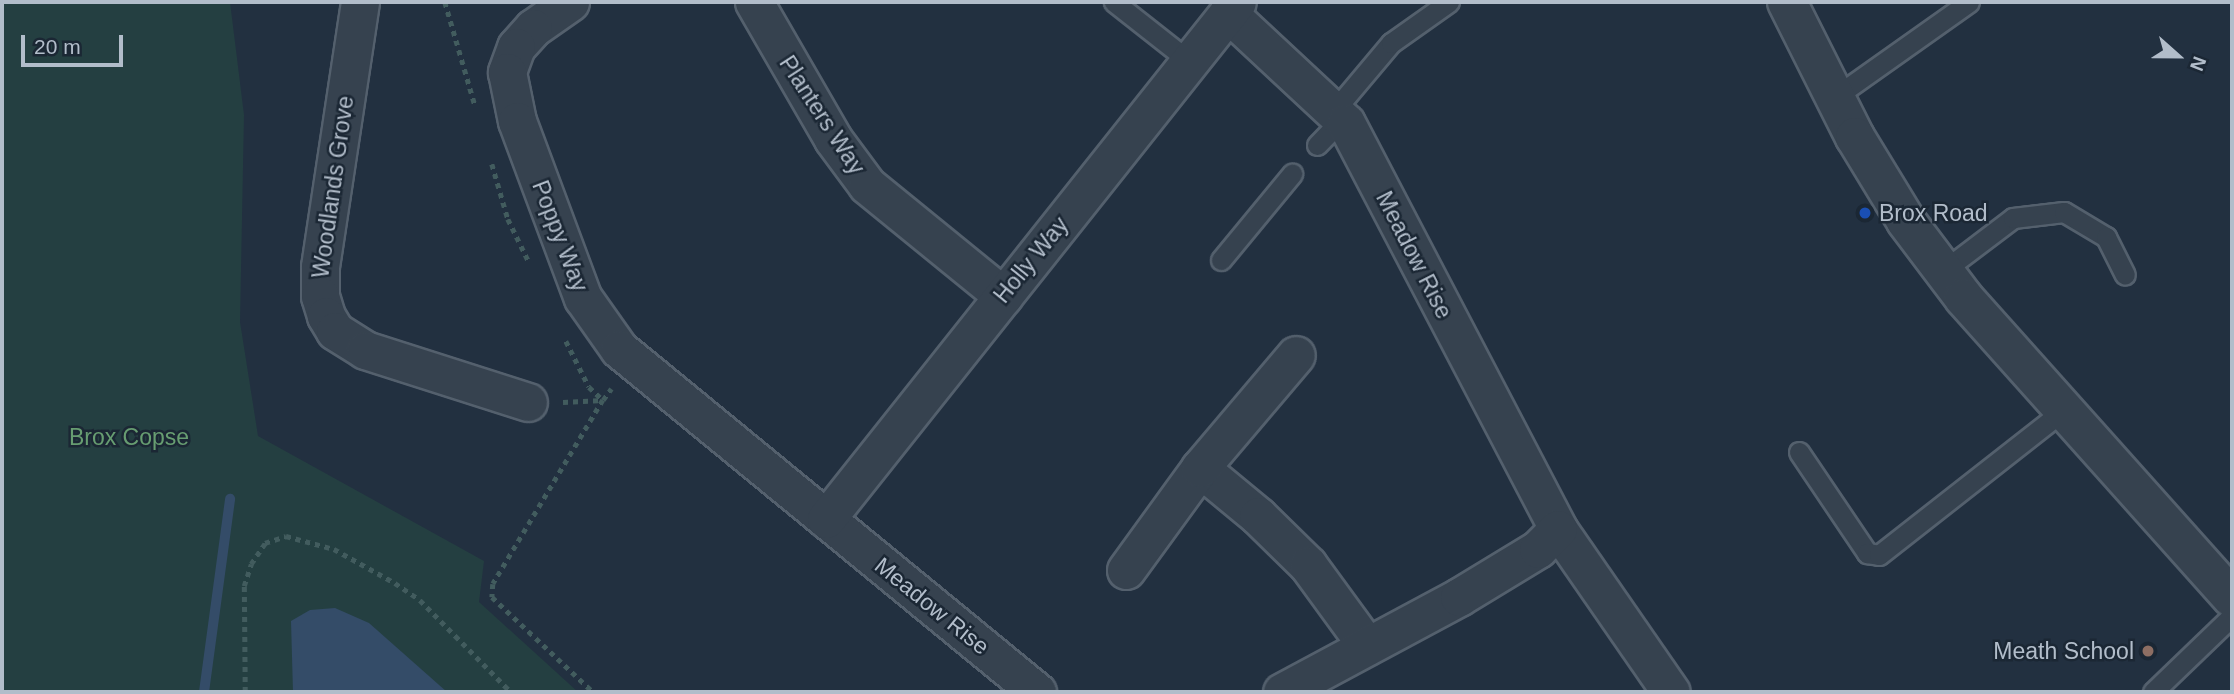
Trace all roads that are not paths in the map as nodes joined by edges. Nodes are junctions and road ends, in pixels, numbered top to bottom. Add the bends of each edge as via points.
1 (360, 2) edge
2 (570, 2) edge
3 (754, 2) edge
4 (1114, 2) edge
5 (1449, 2) edge
6 (1787, 2) edge
7 (1969, 2) edge
8 (1232, 7) edge
9 (1189, 61) junction
10 (1835, 97) junction
11 (1330, 126) junction
12 (1292, 174) dead end
13 (1221, 260) dead end
14 (1943, 271) junction
15 (2124, 275) dead end
16 (1003, 296) junction
17 (1296, 355) dead end
18 (528, 402) dead end
19 (2065, 409) junction
20 (1799, 452) dead end
21 (1200, 468) junction
22 (826, 519) junction
23 (1558, 529) junction
24 (1125, 570) dead end
25 (2232, 598) edge
26 (2232, 616) edge
27 (1367, 646) junction
28 (1305, 686) edge
29 (1037, 692) edge
30 (1671, 692) edge
31 (2152, 692) edge

1 - 18 street, Woodlands Grove via 320,267 320,296 326,316 335,331 365,350
2 - 22 street, Poppy Way via 516,47 507,72 517,121 583,298 619,349
3 - 16 street, Planters Way via 833,139 867,185
4 - 9 lane
5 - 11 lane via 1391,43
6 - 10 street
7 - 10 lane
8 - 9 street, Holly Way
8 - 11 street, Meadow Rise
9 - 16 street, Holly Way
10 - 14 street via 1906,220
11 - 23 street, Meadow Rise
12 - 13 lane
14 - 15 lane via 2013,218 2064,212 2106,237
14 - 19 street
16 - 22 street, Holly Way
17 - 21 street
19 - 20 lane via 1879,555 1867,552
19 - 25 street
21 - 24 street
21 - 27 street via 1308,565
22 - 29 street, Meadow Rise
23 - 27 street via 1503,571
23 - 30 street, Meadow Rise
26 - 31 lane
27 - 28 street

